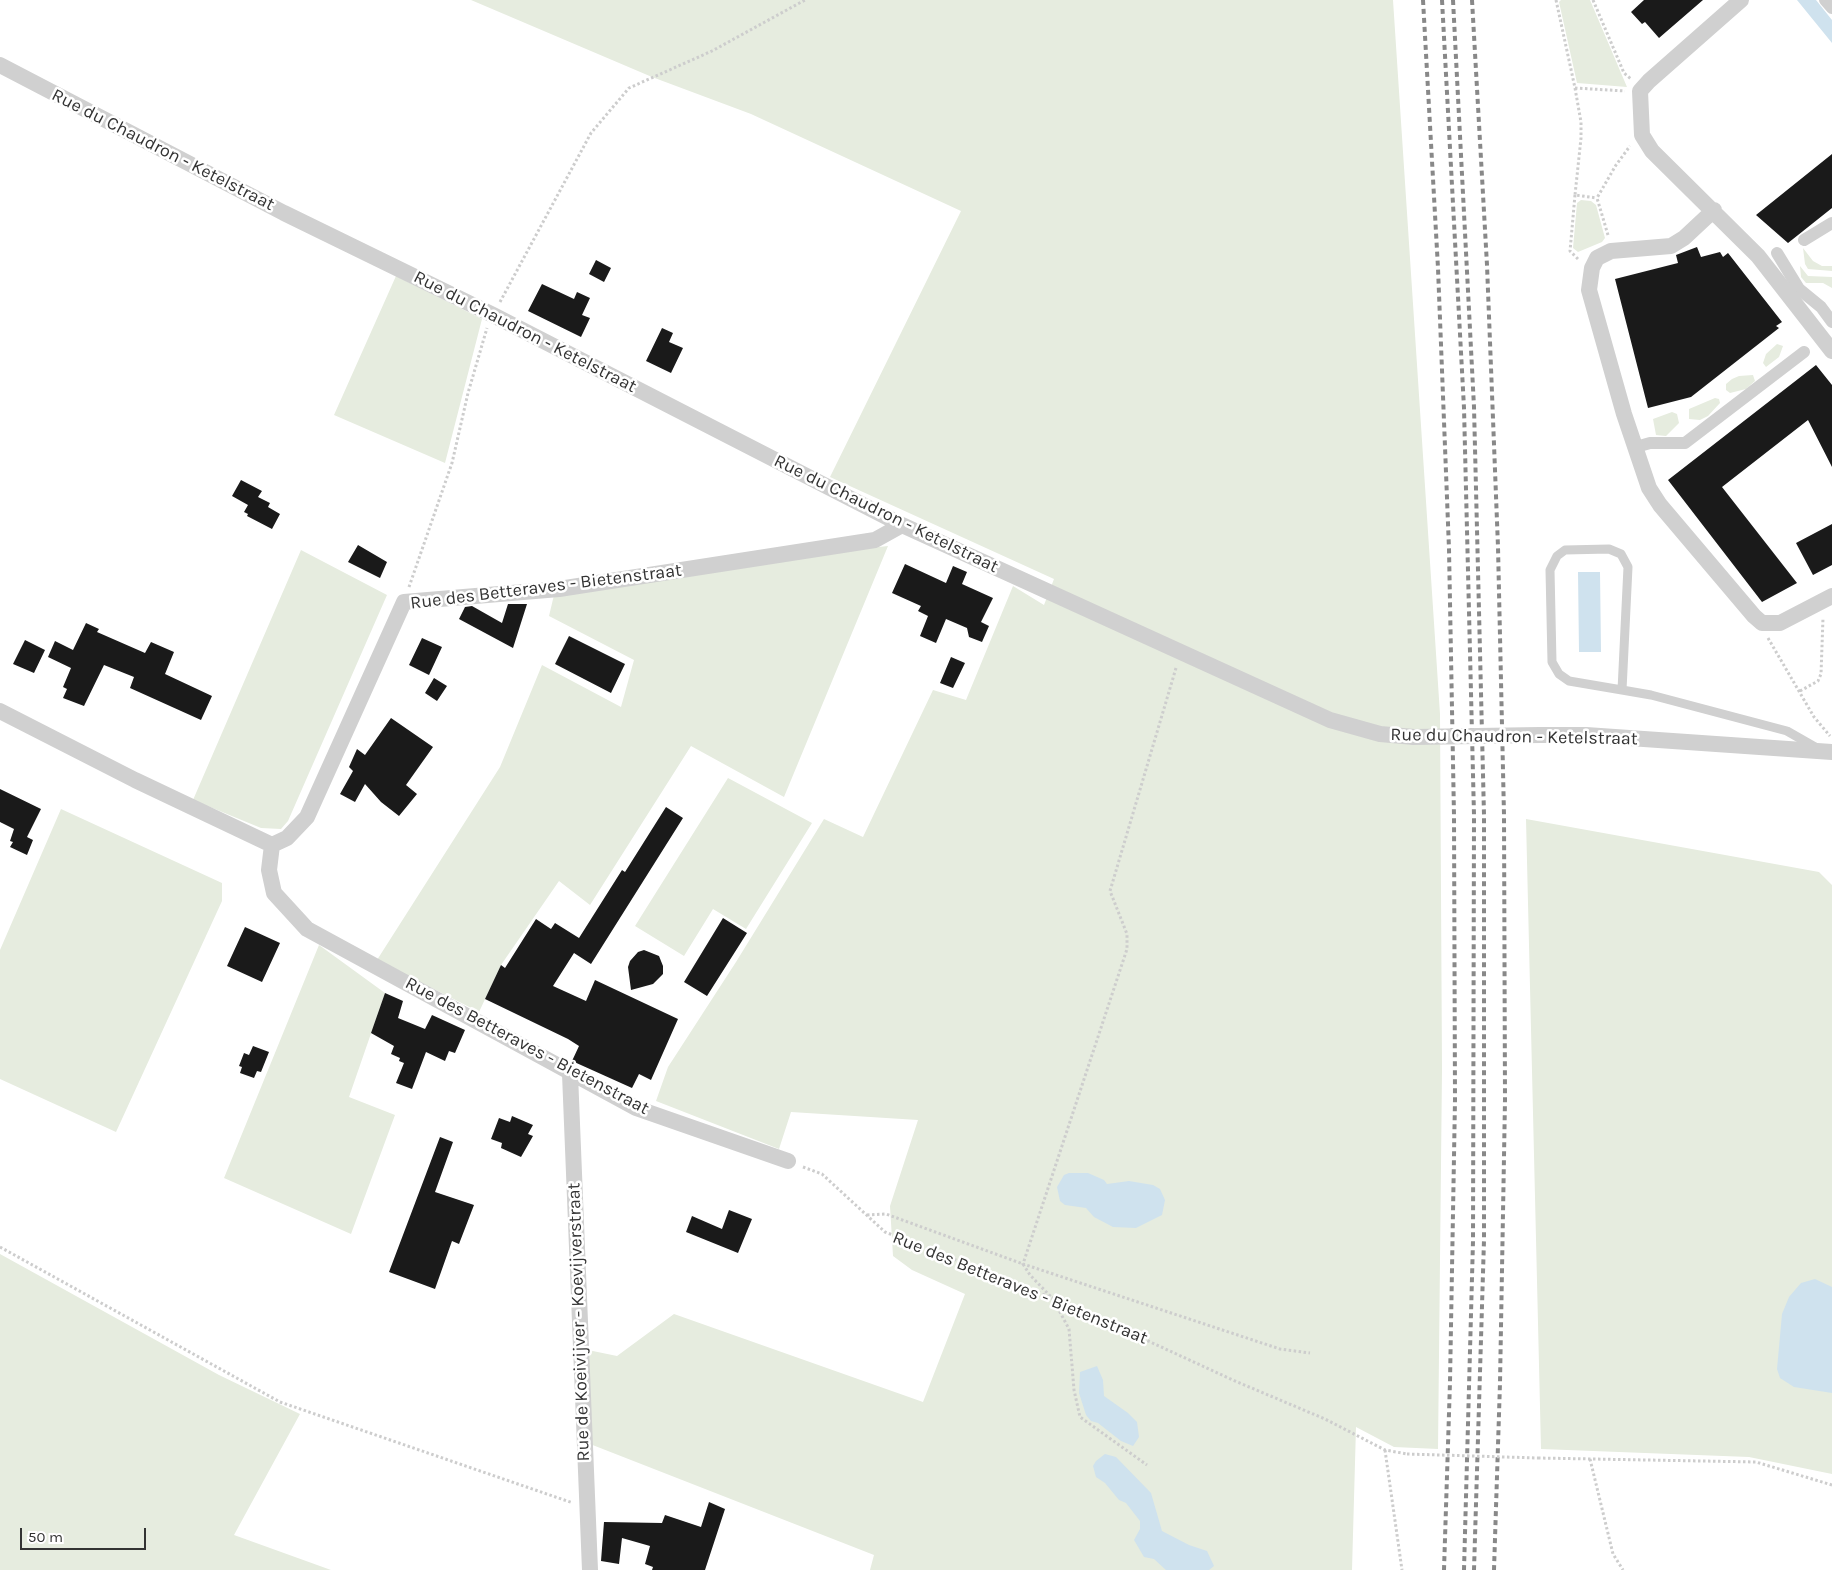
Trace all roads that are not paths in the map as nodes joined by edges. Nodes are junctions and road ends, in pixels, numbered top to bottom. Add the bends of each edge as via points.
1 (1741, 0) edge
2 (1825, 0) edge
3 (1832, 8) edge
4 (0, 65) edge
5 (1714, 210) junction
6 (1832, 223) edge
7 (1804, 240) dead end
8 (1783, 256) dead end
9 (1822, 306) edge
10 (1832, 322) edge
11 (1832, 351) edge
12 (1804, 352) dead end
13 (1636, 447) junction
14 (902, 525) junction
15 (1828, 598) edge
16 (1622, 690) junction
17 (0, 711) edge
18 (1827, 752) edge
19 (272, 845) junction
20 (570, 1074) junction
21 (788, 1161) road end
22 (590, 1570) edge

1 - 5 street via 1642,81 1640,91 1642,135 1652,151
2 - 3 street
4 - 14 street, Rue du Chaudron - Ketelstraat via 284,213 493,315
5 - 11 street via 1758,256
5 - 13 street via 1671,246 1611,251 1597,258 1592,268 1588,290
6 - 7 street
8 - 9 street via 1799,289
9 - 10 street
12 - 13 street via 1686,443 1650,443
13 - 15 street via 1648,488 1660,505 1762,623 1780,623
14 - 18 street, Rue du Chaudron - Ketelstraat, bridge via 1330,720 1380,734 1414,737 1586,735
14 - 19 street, Rue des Betteraves - Bietenstraat via 890,534 865,542 559,588 404,602 307,817 287,838
16 - 16 lane via 1569,681 1559,674 1552,662 1550,570 1556,556 1565,550 1609,549 1620,554 1628,566
16 - 18 lane via 1788,731
17 - 19 street
19 - 20 street, Rue des Betteraves - Bietenstraat via 269,870 274,893 307,929
20 - 21 street, Rue des Betteraves - Bietenstraat via 636,1108
20 - 22 street, Rue de Koeivijver - Koevijverstraat

